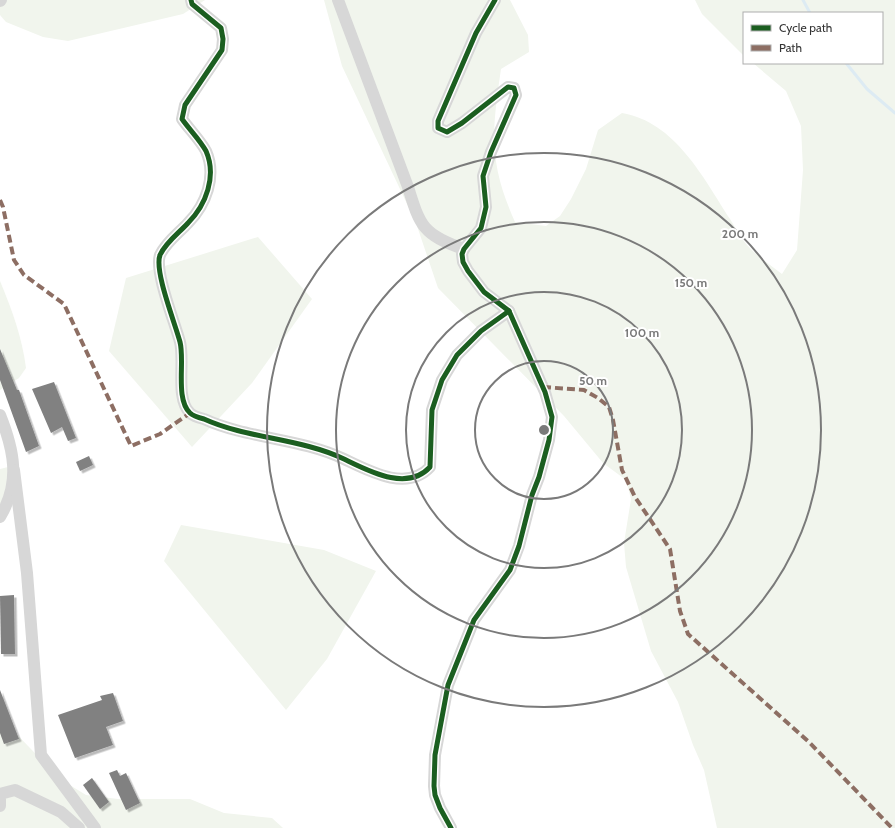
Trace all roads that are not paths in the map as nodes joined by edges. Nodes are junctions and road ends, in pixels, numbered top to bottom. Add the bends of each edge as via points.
1 (191, 0) edge
2 (338, 0) edge
3 (495, 0) edge
4 (464, 248) junction
5 (509, 311) junction
6 (0, 415) edge
7 (14, 470) junction
8 (0, 517) edge
9 (0, 806) edge
10 (79, 828) edge
11 (94, 828) edge
12 (451, 828) edge

1 - 5 street via 221,28 223,38 222,50 185,104 182,119 206,151 211,170 207,197 190,222 172,238 160,254 159,268 181,344 183,400 190,413 215,424 333,454 370,471 404,479 415,478 430,467 432,410 442,380 457,355 481,331
2 - 4 street via 418,218 427,231 436,238
3 - 4 street via 476,33 438,121 438,128 447,132 508,87 514,88 516,95 483,176 486,207 481,228
4 - 5 street via 463,262 468,271 484,292
5 - 12 street via 545,392 552,416 549,440 539,477 510,570 474,620 448,685 435,755 434,786 440,808
6 - 7 street via 12,450
7 - 8 street via 8,504
7 - 11 street via 26,573 41,755
9 - 10 street via 0,794 15,790 61,812

